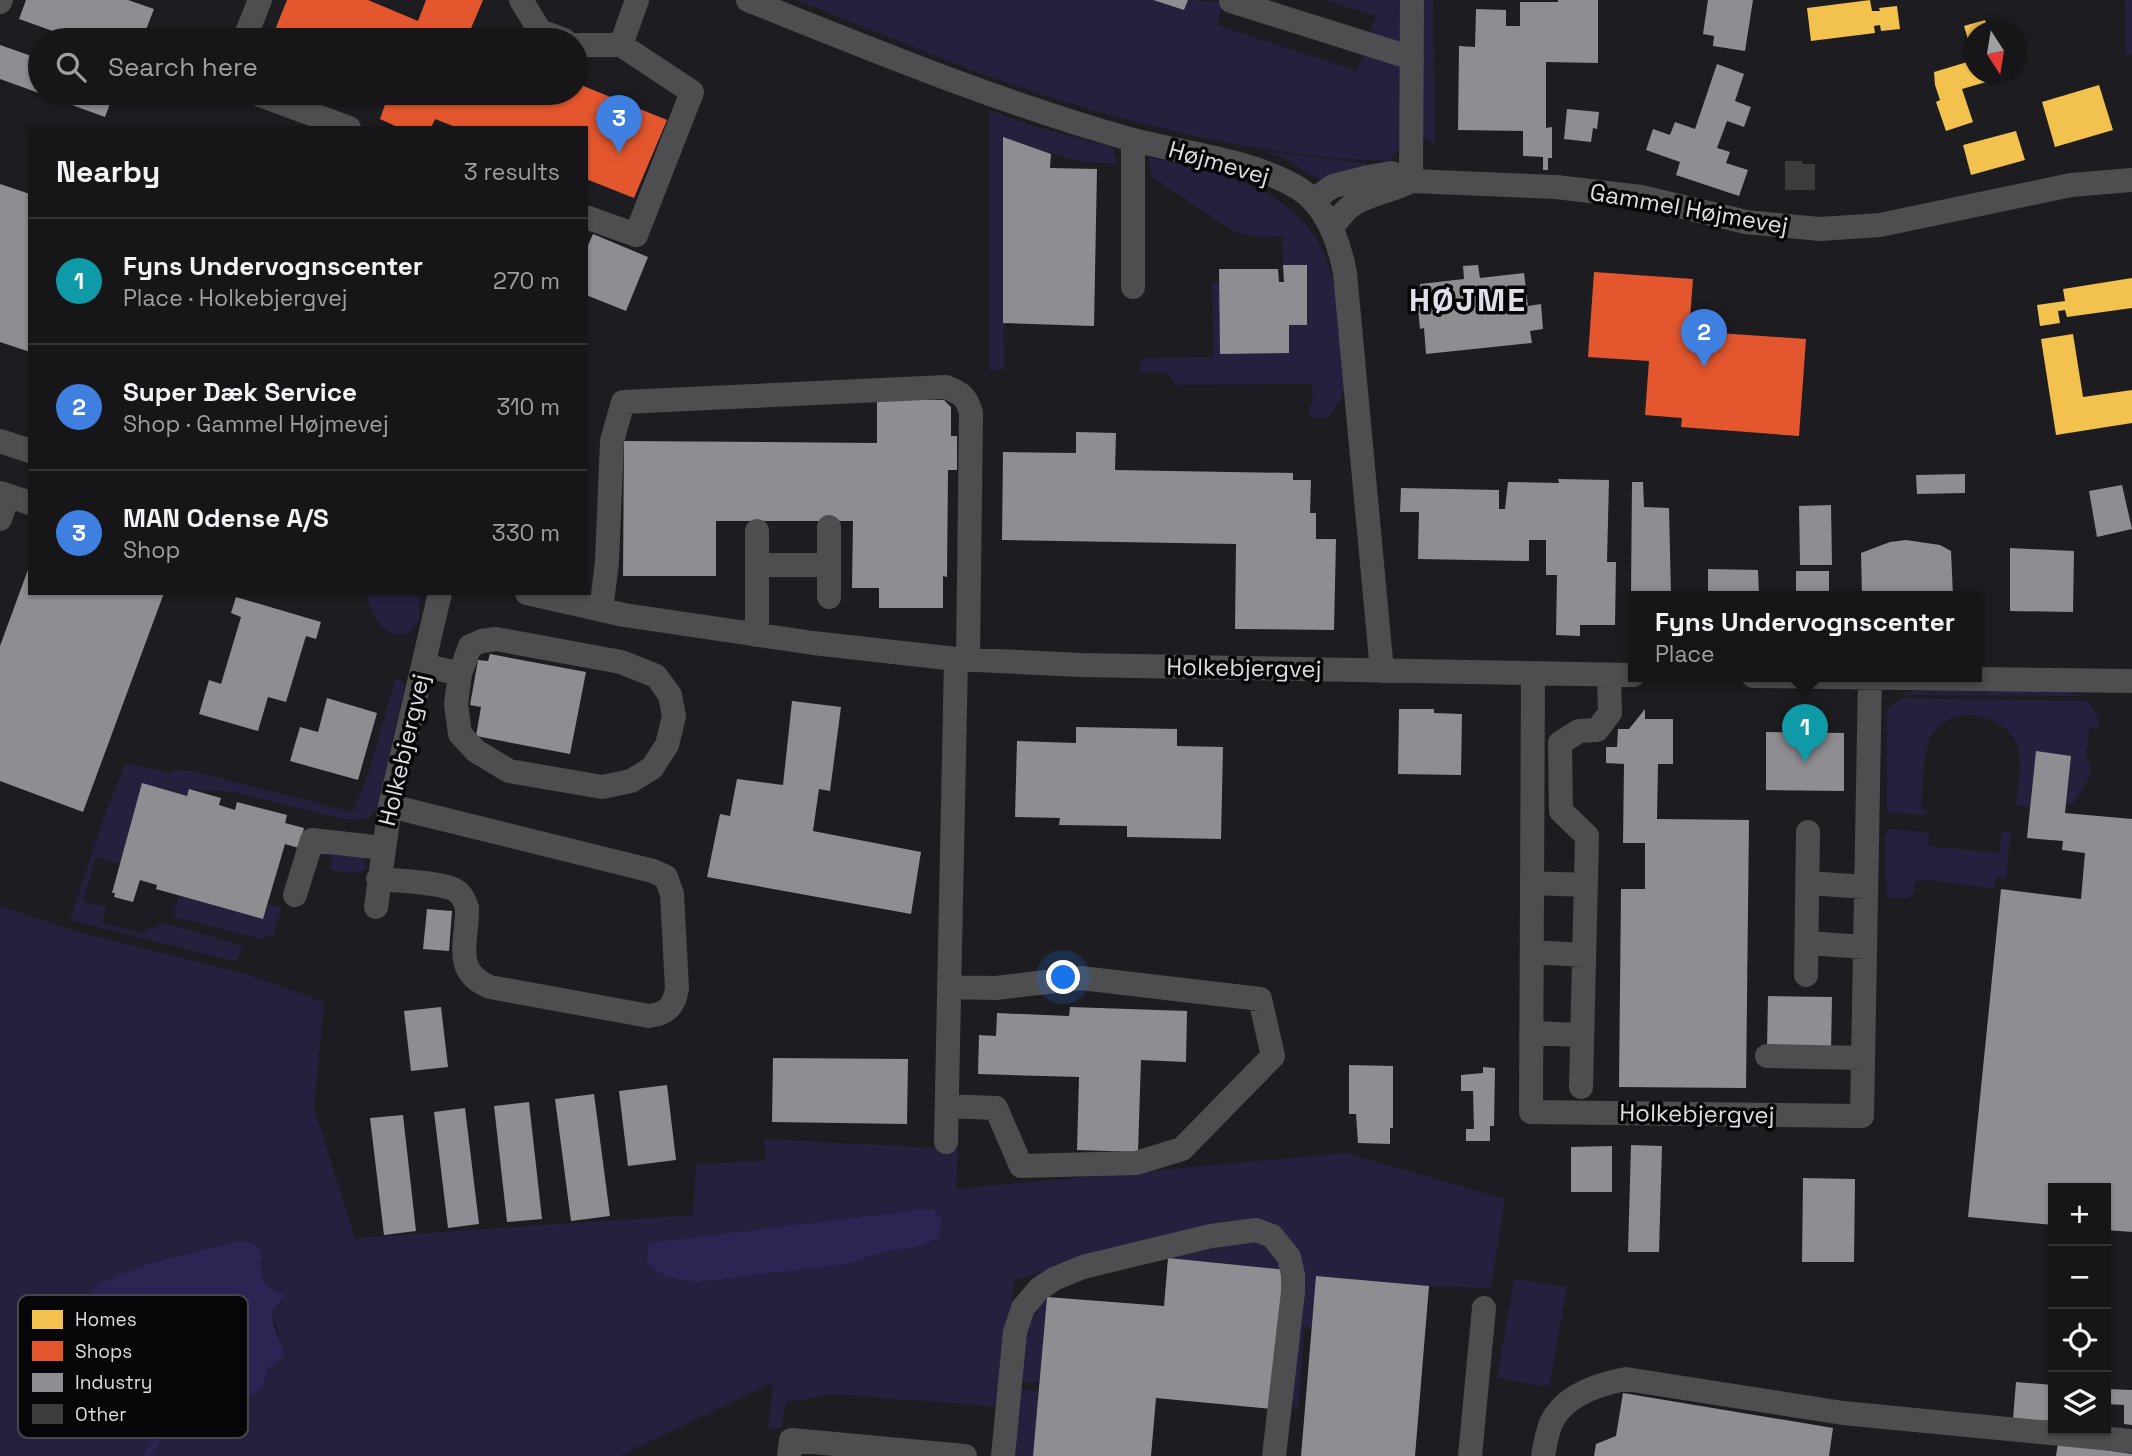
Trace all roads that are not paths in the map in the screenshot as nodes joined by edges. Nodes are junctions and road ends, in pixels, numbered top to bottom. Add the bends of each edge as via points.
1 (260, 0) edge
2 (521, 0) edge
3 (637, 0) edge
4 (748, 0) edge
5 (1412, 0) edge
6 (1231, 1) edge
7 (249, 28) edge
8 (538, 28) edge
9 (588, 45) edge
10 (621, 45) junction
11 (1412, 58) junction
12 (287, 105) edge
13 (344, 126) edge
14 (1133, 140) junction
15 (2132, 180) edge
16 (1410, 181) junction
17 (1313, 200) junction
18 (588, 218) edge
19 (1331, 228) junction
20 (1133, 288) dead end
21 (0, 441) edge
22 (28, 451) edge
23 (12, 497) edge
24 (0, 519) edge
25 (830, 527) dead end
26 (757, 531) dead end
27 (757, 565) junction
28 (829, 565) junction
29 (440, 595) edge
30 (536, 595) edge
31 (829, 597) dead end
32 (601, 610) junction
33 (757, 635) junction
34 (962, 659) junction
35 (423, 664) junction
36 (1382, 671) junction
37 (460, 674) junction
38 (1533, 674) junction
39 (1621, 675) edge
40 (1982, 679) edge
41 (2132, 681) edge
42 (1870, 682) edge
43 (390, 806) junction
44 (1808, 832) dead end
45 (383, 848) junction
46 (378, 879) junction
47 (1532, 883) junction
48 (1808, 883) junction
49 (1586, 885) junction
50 (1866, 887) junction
51 (295, 895) dead end
52 (376, 907) dead end
53 (1807, 943) junction
54 (1865, 947) junction
55 (1532, 952) junction
56 (1584, 955) junction
57 (1806, 975) dead end
58 (949, 986) junction
59 (1531, 1033) junction
60 (1582, 1035) junction
61 (1767, 1056) dead end
62 (1863, 1058) junction
63 (1581, 1087) dead end
64 (947, 1106) junction
65 (946, 1142) dead end
66 (1484, 1308) dead end
67 (2132, 1441) edge
68 (789, 1456) edge
69 (965, 1456) edge
70 (1003, 1456) edge
71 (1274, 1456) edge
72 (1470, 1456) edge
73 (1543, 1456) edge

1 - 7 street
2 - 8 street
3 - 10 street
4 - 14 street, Højmevej via 956,83
5 - 11 street
6 - 11 street
9 - 10 street
10 - 18 street via 692,92 636,236
11 - 16 street
12 - 13 street
14 - 17 street, Højmevej via 1259,171
14 - 20 street
15 - 16 street, Gammel Højmevej via 2071,185 1880,225 1820,229 1746,222 1641,197 1556,187
16 - 17 street, Gammel Højmevej via 1391,173 1369,177 1333,187
16 - 19 street, Gammel Højmevej via 1352,205
17 - 19 street, Højmevej
19 - 36 street, Højmevej via 1345,273
21 - 22 street
23 - 24 street
25 - 28 street
26 - 27 street
27 - 28 street
27 - 33 street
28 - 31 street
29 - 35 street, Holkebjergvej
30 - 32 street, Holkebjergvej
32 - 33 street, Holkebjergvej
32 - 34 street via 612,441 624,402 946,387 961,393 971,413
33 - 34 street, Holkebjergvej
34 - 36 street, Holkebjergvej
34 - 58 street
35 - 37 street
35 - 43 street, Holkebjergvej
36 - 38 street, Holkebjergvej
37 - 37 street via 456,704 460,734 476,751 509,771 603,787 631,781 652,768 667,745 674,716 670,695 656,676 621,662 496,639 470,646
38 - 39 street, Holkebjergvej
38 - 47 street, Holkebjergvej
39 - 49 street via 1611,713 1597,730 1579,731 1560,743 1560,811 1587,836
40 - 41 street
42 - 50 street, Holkebjergvej
43 - 45 street, Holkebjergvej
43 - 46 street via 666,877 673,894 675,1000 660,1015 649,1016 490,987 470,975 465,963 467,908 458,891
44 - 48 street
45 - 46 street, Holkebjergvej
45 - 51 street via 312,840
46 - 52 street, Holkebjergvej
47 - 49 street
47 - 55 street, Holkebjergvej
48 - 50 street
48 - 53 street
49 - 56 street
50 - 54 street, Holkebjergvej
53 - 54 street
53 - 57 street
54 - 62 street, Holkebjergvej
55 - 56 street
55 - 59 street, Holkebjergvej
56 - 60 street
58 - 64 street
58 - 64 street via 996,988 1081,978 1261,999 1273,1056 1182,1149 1136,1163 1021,1166 996,1108
59 - 60 street
59 - 62 street, Holkebjergvej via 1531,1112 1862,1116
60 - 63 street
61 - 62 street
64 - 65 street
66 - 72 street
67 - 73 street via 1843,1413 1626,1380 1603,1383 1563,1407 1552,1422
68 - 69 street via 791,1440
70 - 71 street via 1015,1332 1023,1308 1039,1289 1083,1267 1211,1236 1256,1230 1281,1244 1293,1275

